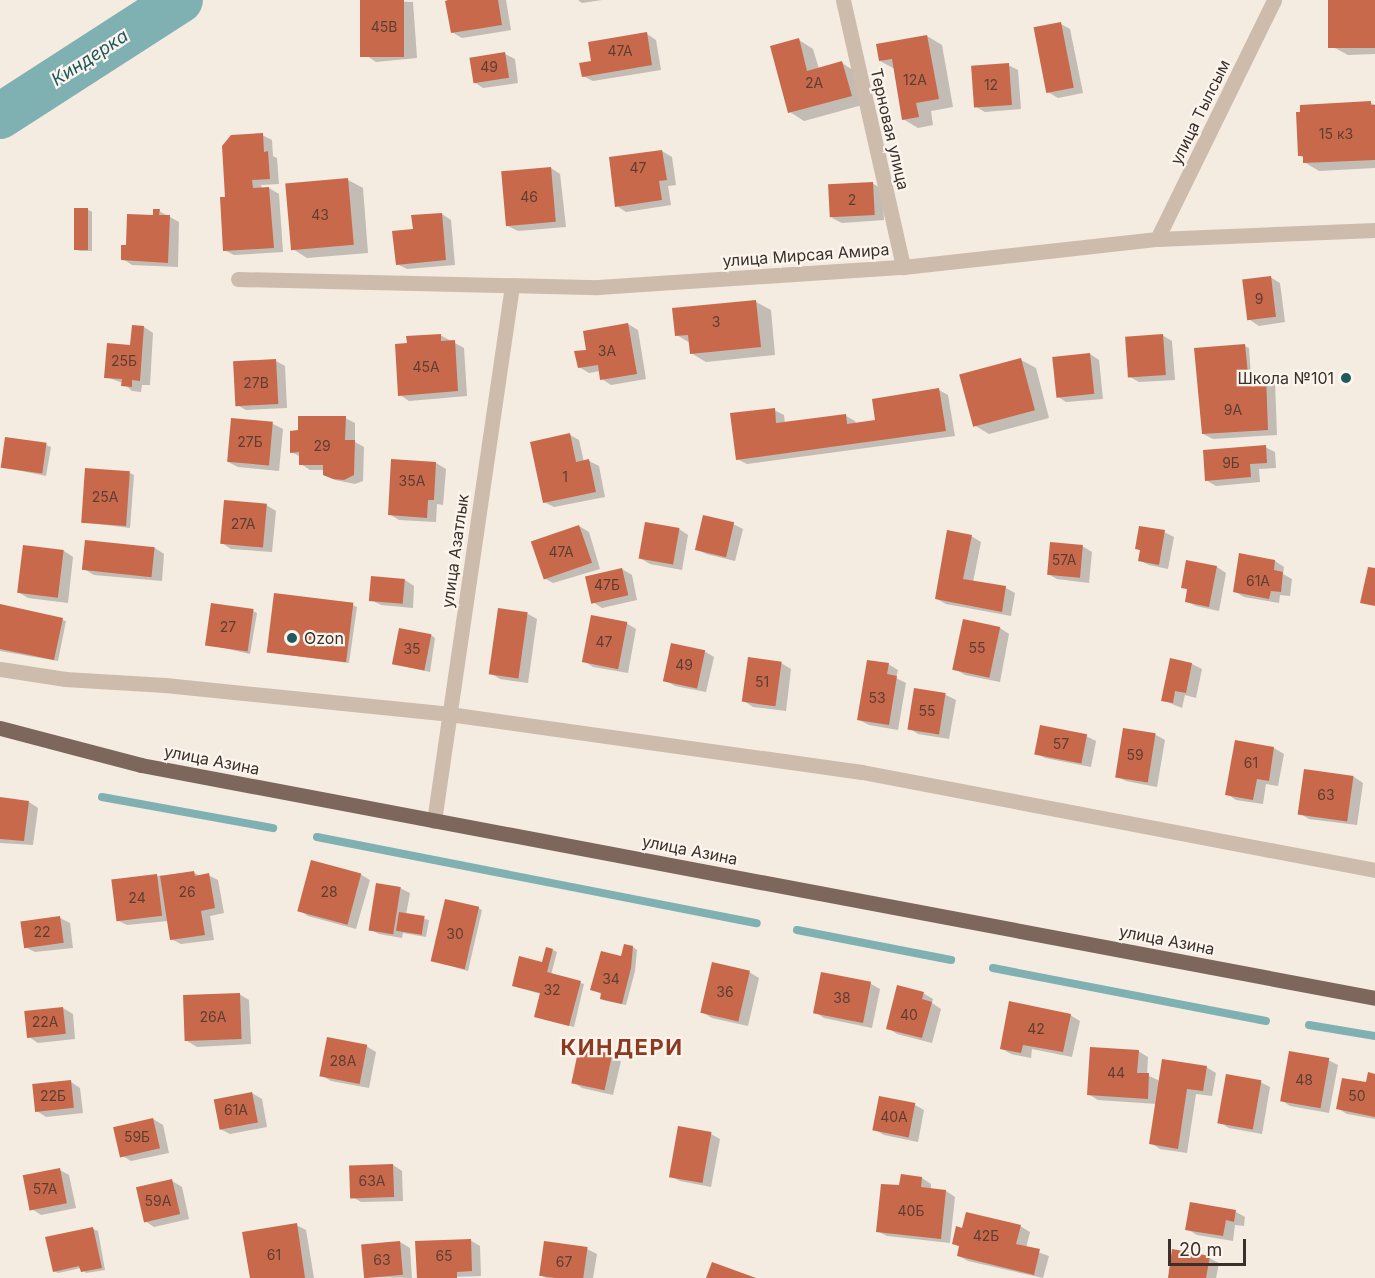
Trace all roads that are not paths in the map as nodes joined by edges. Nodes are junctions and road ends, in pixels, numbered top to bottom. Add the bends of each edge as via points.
1 (843, 0) edge
2 (1274, 0) edge
3 (1375, 230) edge
4 (1157, 239) junction
5 (903, 267) junction
6 (238, 279) dead end
7 (512, 286) junction
8 (0, 669) edge
9 (449, 714) junction
10 (0, 728) edge
11 (434, 821) junction
12 (1375, 870) edge
13 (1375, 998) edge

1 - 5 street, Терновая улица
2 - 4 street, улица Тылсым
3 - 4 street, улица Мирсая Амира
4 - 5 street, улица Мирсая Амира
5 - 7 street, улица Мирсая Амира via 598,288
6 - 7 street, улица Мирсая Амира
7 - 9 street, улица Азатлык
8 - 9 street via 65,680 165,685
9 - 11 street, улица Азатлык
9 - 12 street via 862,772
10 - 11 main road, улица Азина via 141,765
11 - 13 main road, улица Азина

